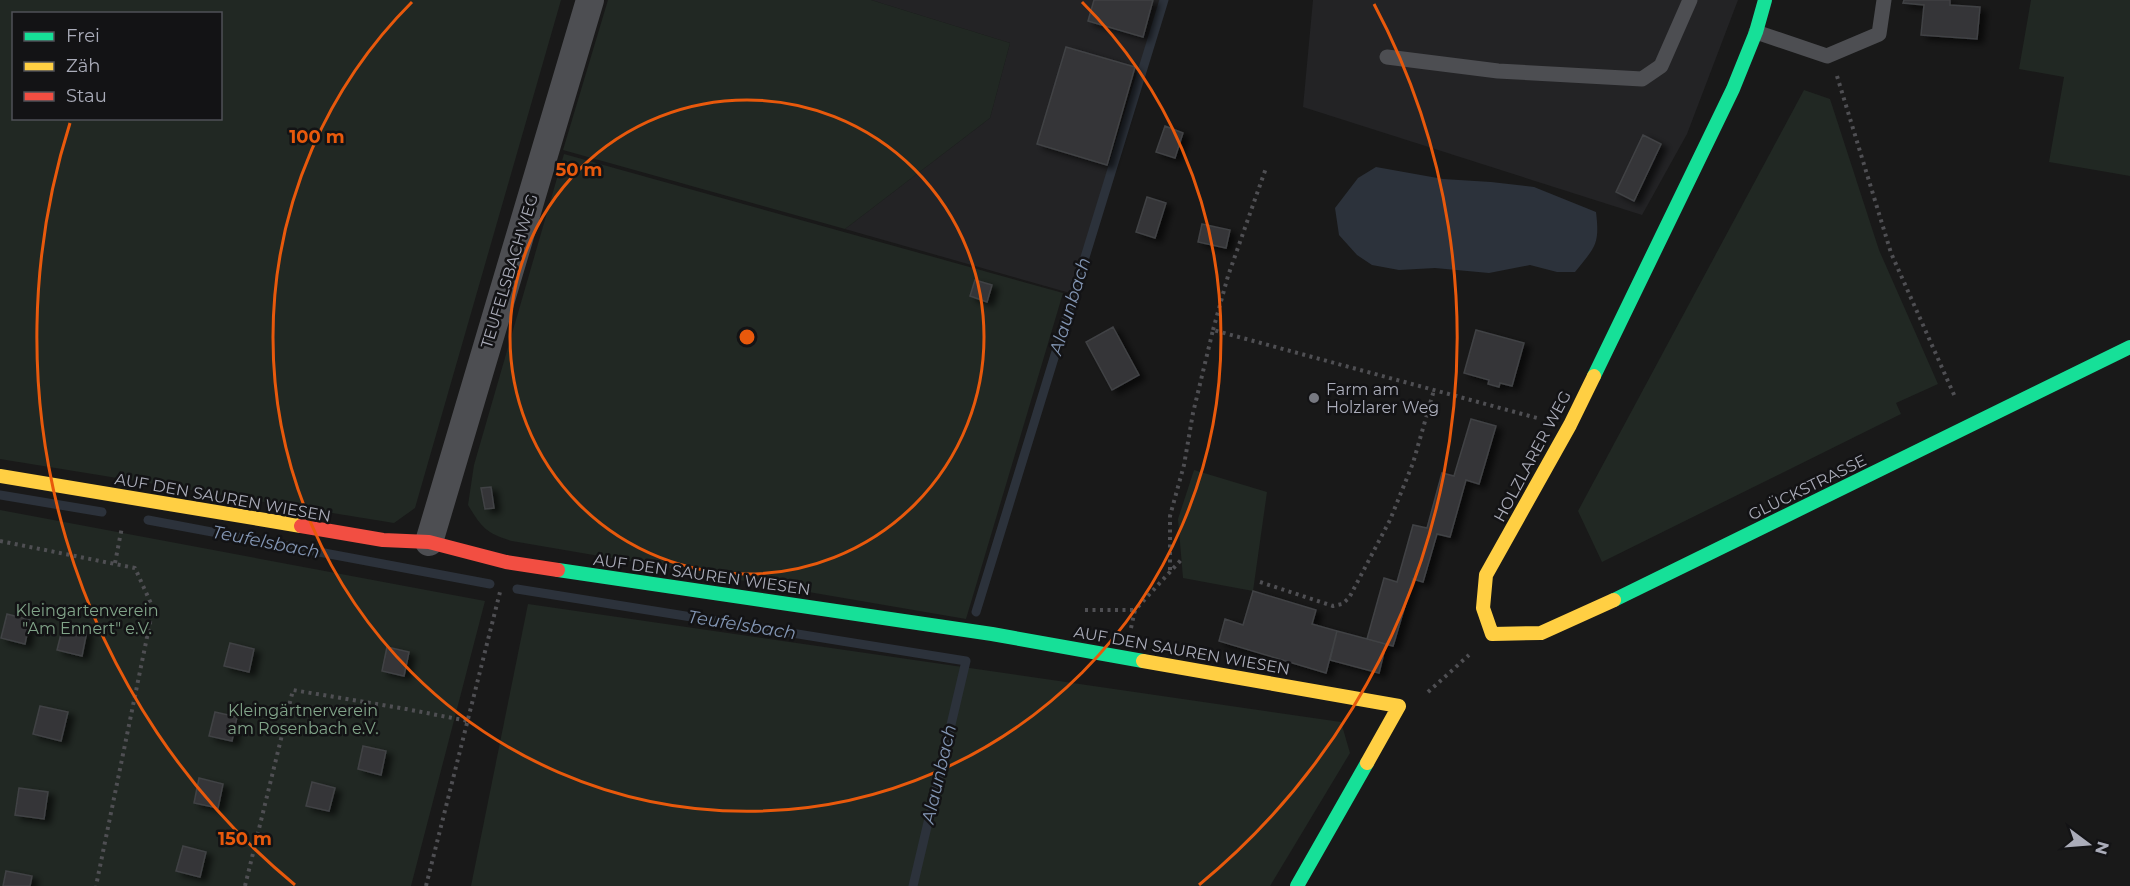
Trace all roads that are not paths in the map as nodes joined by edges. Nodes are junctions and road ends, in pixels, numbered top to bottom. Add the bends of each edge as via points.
1 (590, 0) edge
2 (1690, 0) edge
3 (1765, 0) edge
4 (1884, 0) edge
5 (1756, 33) junction
6 (1387, 57) dead end
7 (2130, 347) edge
8 (0, 476) edge
9 (429, 542) junction
10 (1492, 634) joint
11 (1297, 886) edge

1 - 9 street, TEUFELSBACHWEG
2 - 6 lane via 1661,66 1642,79 1498,71
3 - 5 street, HOLZLARER WEG
4 - 5 lane via 1879,34 1827,56
5 - 10 street, HOLZLARER WEG via 1733,89 1570,425 1486,575 1483,608
7 - 10 street, GLÜCKSTRASSE via 1575,619 1541,633
8 - 9 street, AUF DEN SAUREN WIESEN via 383,540
9 - 11 street, AUF DEN SAUREN WIESEN via 506,562 992,634 1399,706

